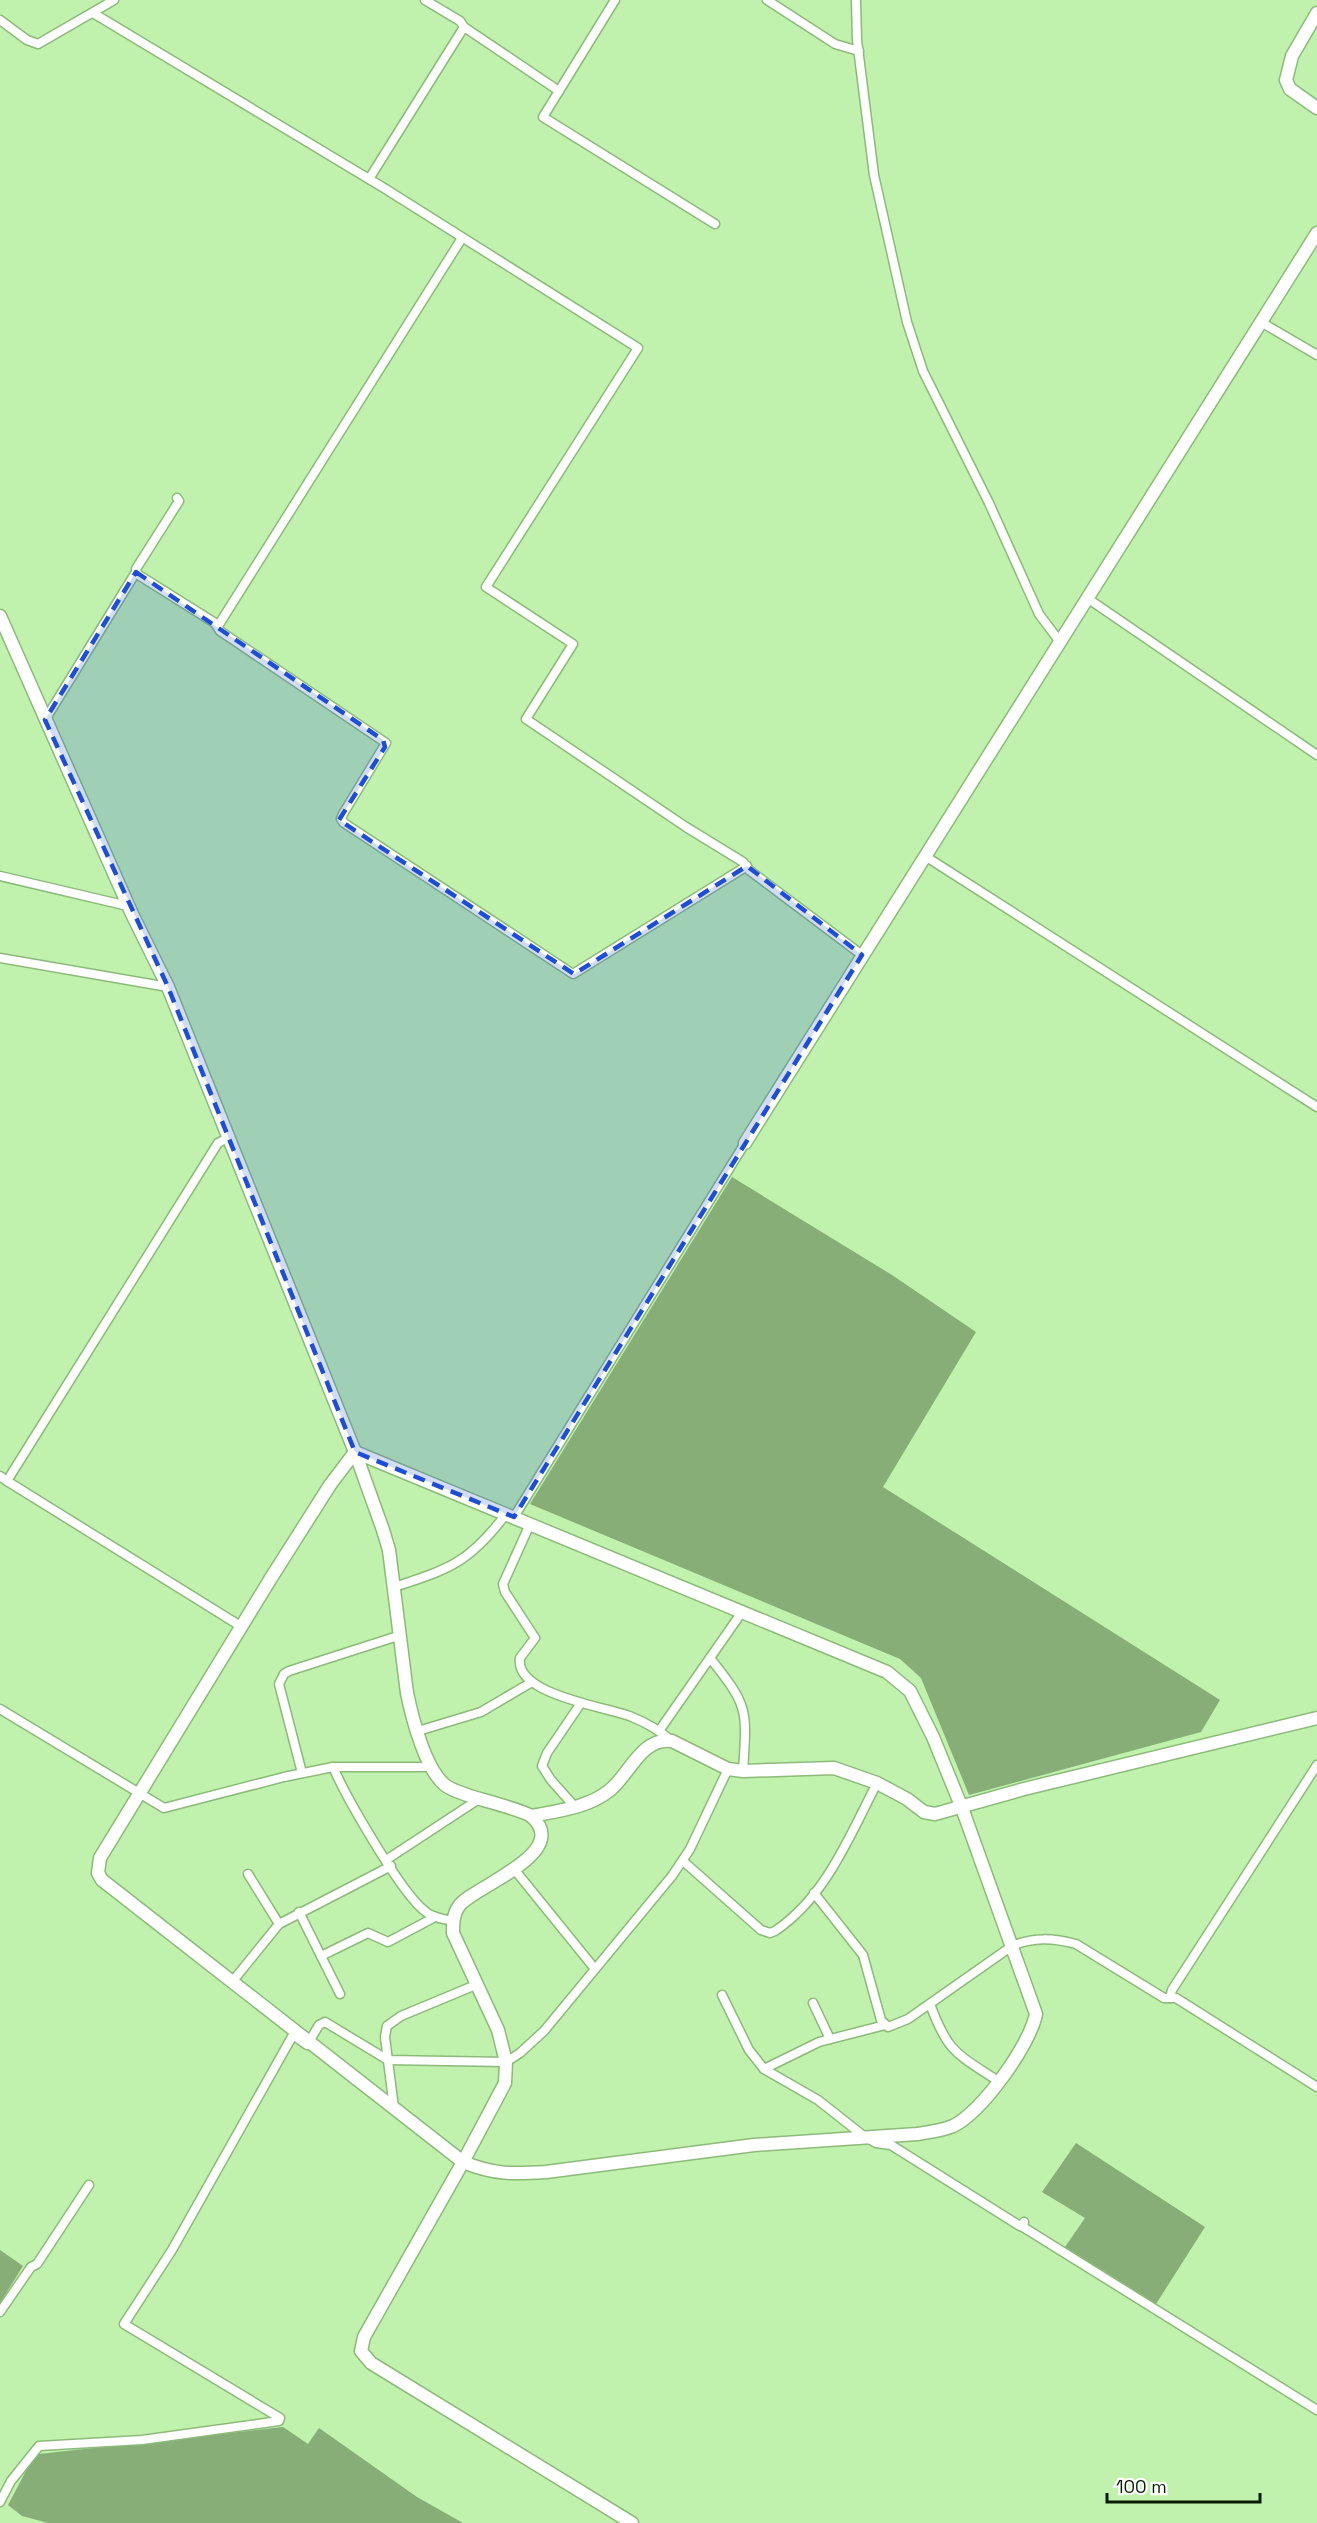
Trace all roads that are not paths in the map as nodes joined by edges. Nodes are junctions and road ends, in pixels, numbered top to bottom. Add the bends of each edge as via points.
1 (114, 0) edge
2 (425, 0) edge
3 (615, 0) edge
4 (767, 0) edge
5 (856, 0) edge
6 (93, 13) junction
7 (1317, 13) edge
8 (0, 20) edge
9 (464, 27) junction
10 (859, 51) junction
11 (559, 91) junction
12 (1317, 108) edge
13 (369, 179) junction
14 (716, 224) dead end
15 (1317, 233) edge
16 (462, 238) junction
17 (1261, 322) junction
18 (1317, 355) edge
19 (177, 498) dead end
20 (136, 572) junction
21 (1087, 598) junction
22 (0, 616) edge
23 (218, 626) junction
24 (1060, 642) junction
25 (45, 720) junction
26 (1317, 755) edge
27 (926, 856) junction
28 (747, 866) junction
29 (0, 876) edge
30 (128, 906) junction
31 (862, 955) junction
32 (0, 958) edge
33 (168, 987) junction
34 (1317, 1107) edge
35 (230, 1137) junction
36 (745, 1143) joint
37 (355, 1452) junction
38 (4, 1478) edge
39 (510, 1515) junction
40 (530, 1524) junction
41 (394, 1587) junction
42 (742, 1612) junction
43 (242, 1627) junction
44 (398, 1636) junction
45 (710, 1658) junction
46 (532, 1682) junction
47 (581, 1703) junction
48 (0, 1709) edge
49 (1317, 1718) edge
50 (418, 1731) junction
51 (659, 1731) junction
52 (672, 1741) junction
53 (1317, 1765) edge
54 (333, 1767) junction
55 (430, 1767) junction
56 (728, 1769) junction
57 (743, 1771) junction
58 (302, 1773) junction
59 (877, 1783) junction
60 (141, 1795) junction
61 (479, 1799) junction
62 (575, 1807) junction
63 (962, 1808) junction
64 (531, 1816) junction
65 (683, 1860) junction
66 (388, 1863) junction
67 (514, 1869) junction
68 (248, 1874) dead end
69 (814, 1893) junction
70 (299, 1912) junction
71 (435, 1917) junction
72 (453, 1921) junction
73 (279, 1924) junction
74 (1012, 1946) junction
75 (321, 1956) junction
76 (595, 1969) junction
77 (232, 1982) junction
78 (477, 1984) junction
79 (340, 1994) dead end
80 (722, 1995) dead end
81 (1170, 1998) junction
82 (813, 2003) dead end
83 (930, 2004) junction
84 (885, 2025) junction
85 (830, 2039) junction
86 (308, 2042) junction
87 (388, 2060) junction
88 (506, 2062) junction
89 (764, 2068) junction
90 (998, 2081) junction
91 (1317, 2087) edge
92 (394, 2108) junction
93 (865, 2137) junction
94 (463, 2162) junction
95 (89, 2185) dead end
96 (0, 2312) edge
97 (1317, 2410) edge
98 (0, 2502) edge
99 (632, 2523) edge

1 - 6 street
2 - 9 street
3 - 11 street
4 - 10 street via 835,44
5 - 10 street
6 - 8 street via 38,44
6 - 13 street
7 - 12 street via 1292,56 1286,80 1290,89
9 - 11 street
9 - 13 street
10 - 24 street via 874,175 923,371 1039,614
11 - 14 street via 543,117
13 - 16 street
15 - 17 street
16 - 23 street
16 - 28 street via 638,348 486,587 573,645 526,719
17 - 18 street
17 - 21 street
19 - 20 street
20 - 23 street
20 - 25 street
21 - 24 street
21 - 26 street
22 - 25 street
23 - 28 street via 386,743 343,814 344,823 573,974
24 - 27 street
25 - 30 street
27 - 31 street
27 - 34 street
28 - 31 street
29 - 30 street
30 - 33 street
31 - 36 street
32 - 33 street
33 - 35 street
35 - 37 street
35 - 38 street via 218,1143
36 - 39 street
37 - 39 street
37 - 41 street via 383,1530
37 - 43 street via 330,1485
38 - 43 street
39 - 40 street
39 - 41 street via 461,1562
40 - 42 street
40 - 46 street via 503,1588 535,1638 520,1663
41 - 44 street
42 - 45 street
42 - 63 street via 887,1672 903,1684 920,1707
43 - 60 street
44 - 50 street via 411,1713
44 - 58 street via 289,1671 280,1678
45 - 51 street
45 - 57 street via 743,1703
46 - 47 street
46 - 50 street via 481,1712
47 - 51 street via 631,1716
47 - 62 street via 542,1766
48 - 60 street
49 - 63 street via 1024,1789
50 - 55 street
51 - 52 street
52 - 56 street
52 - 62 street via 652,1744 611,1790
53 - 81 street
54 - 55 street
54 - 58 street
54 - 66 street
55 - 61 street via 445,1785
56 - 57 street
56 - 65 street
57 - 59 street via 834,1768
58 - 60 street via 169,1809
59 - 63 street via 930,1814
59 - 69 street via 842,1853
60 - 77 street via 100,1858 98,1873 116,1892
61 - 64 street
61 - 66 street
62 - 64 street
63 - 74 street
64 - 67 street via 540,1831 540,1843 527,1861
65 - 69 street via 765,1932 782,1927
65 - 76 street
66 - 70 street
66 - 71 street via 417,1904
67 - 72 street via 459,1905
67 - 76 street
68 - 73 street
69 - 84 street via 863,1955
70 - 73 street
70 - 75 street
71 - 72 street
71 - 75 street via 392,1940 384,1941 368,1933
72 - 78 street via 453,1933
73 - 77 street
74 - 81 street via 1029,1939 1076,1944
74 - 83 street
74 - 90 street via 1036,2014 1027,2036
75 - 79 street
76 - 88 street via 544,2031
77 - 86 street
78 - 87 street via 391,2021 385,2030
78 - 88 street via 498,2030
80 - 89 street via 749,2050
81 - 91 street via 1198,2011
82 - 85 street
83 - 84 street via 901,2024
83 - 90 street via 941,2034 953,2050
84 - 85 street
85 - 89 street via 795,2051
86 - 87 street via 319,2025 329,2022
86 - 92 street
86 - 98 street via 307,2045 293,2035 177,2242 124,2324 280,2418 279,2421 142,2440 39,2446
87 - 88 street
87 - 92 street
88 - 94 street via 503,2089
89 - 93 street via 818,2100
90 - 93 street via 977,2107 954,2125 938,2131
92 - 94 street
93 - 94 street via 754,2145 512,2174 486,2172
93 - 97 street via 891,2145 1024,2224
94 - 99 street via 364,2337 361,2351 370,2363
95 - 96 street

